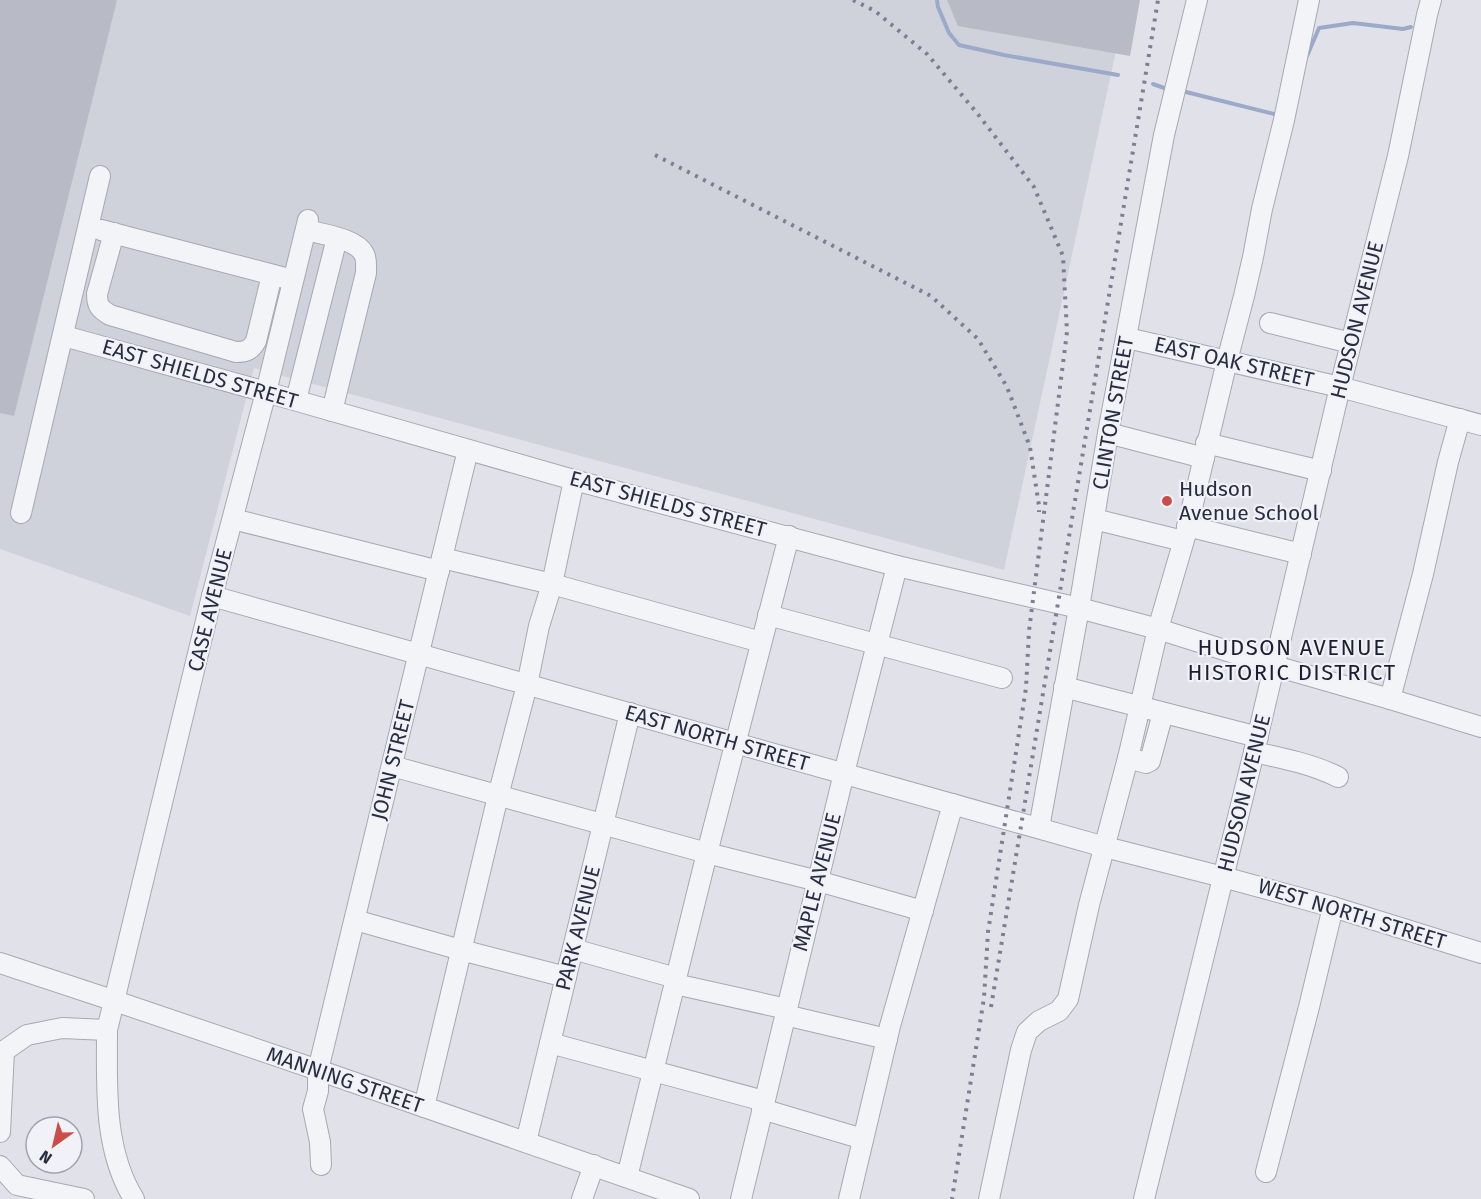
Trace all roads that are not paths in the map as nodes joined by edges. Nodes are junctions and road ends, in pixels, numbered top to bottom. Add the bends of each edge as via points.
1 (1197, 0) edge
2 (1309, 0) edge
3 (1431, 0) edge
4 (100, 176) dead end
5 (89, 227) junction
6 (114, 233) junction
7 (337, 238) junction
8 (273, 275) junction
9 (293, 281) junction
10 (1270, 323) dead end
11 (174, 334) junction
12 (64, 336) junction
13 (1127, 338) junction
14 (1352, 342) junction
15 (1227, 361) junction
16 (165, 364) junction
17 (1340, 387) junction
18 (266, 392) junction
19 (296, 400) junction
20 (332, 411) junction
21 (1460, 419) junction
22 (1481, 425) edge
23 (1108, 433) junction
24 (468, 450) junction
25 (1205, 451) junction
26 (1321, 471) junction
27 (574, 480) junction
28 (21, 513) dead end
29 (233, 519) junction
30 (1094, 519) junction
31 (1185, 533) junction
32 (789, 536) junction
33 (1301, 554) junction
34 (440, 565) junction
35 (897, 566) junction
36 (552, 584) junction
37 (212, 596) junction
38 (1079, 608) junction
39 (768, 615) junction
40 (1158, 629) junction
41 (761, 642) junction
42 (877, 644) junction
43 (419, 655) junction
44 (1275, 666) junction
45 (1002, 678) dead end
46 (527, 685) junction
47 (1064, 687) junction
48 (1390, 699) junction
49 (1140, 707) junction
50 (1163, 712) junction
51 (630, 713) junction
52 (1481, 727) edge
53 (736, 743) junction
54 (1256, 744) junction
55 (1128, 758) junction
56 (392, 766) junction
57 (844, 773) junction
58 (1338, 777) dead end
59 (498, 796) junction
60 (953, 804) junction
61 (603, 824) junction
62 (1039, 828) junction
63 (1105, 847) junction
64 (707, 853) junction
65 (1223, 876) junction
66 (818, 881) junction
67 (1333, 907) junction
68 (923, 911) junction
69 (355, 920) junction
70 (573, 949) junction
71 (461, 950) junction
72 (1481, 953) edge
73 (0, 963) edge
74 (566, 977) junction
75 (675, 981) junction
76 (115, 1001) junction
77 (786, 1012) junction
78 (107, 1030) junction
79 (887, 1039) junction
80 (550, 1043) junction
81 (318, 1070) junction
82 (653, 1072) junction
83 (763, 1105) junction
84 (424, 1107) junction
85 (0, 1132) edge
86 (863, 1139) junction
87 (526, 1142) junction
88 (321, 1165) dead end
89 (594, 1165) junction
90 (0, 1166) edge
91 (1266, 1172) dead end
92 (627, 1177) junction
93 (658, 1194) edge
94 (84, 1199) edge
95 (134, 1199) edge
96 (582, 1199) edge
97 (689, 1199) edge
98 (741, 1199) edge
99 (849, 1199) edge
100 (989, 1199) edge
101 (1144, 1199) edge

1 - 13 street, CLINTON STREET via 1164,135
2 - 15 street
3 - 14 street, HUDSON AVENUE
4 - 5 street
5 - 6 street
5 - 12 street
6 - 8 street
6 - 11 street via 97,304 110,315
7 - 9 street, CASE AVENUE via 307,225
7 - 19 street
7 - 20 street via 362,251 366,273
8 - 9 street
8 - 11 street via 251,349 236,352
9 - 18 street, CASE AVENUE
10 - 14 street
11 - 16 street
12 - 16 street, EAST SHIELDS STREET
12 - 28 street
13 - 15 street, EAST OAK STREET
13 - 23 street, CLINTON STREET
14 - 17 street, HUDSON AVENUE
15 - 17 street, EAST OAK STREET
15 - 25 street
16 - 18 street, EAST SHIELDS STREET
17 - 21 street, EAST OAK STREET
17 - 26 street, HUDSON AVENUE
18 - 19 street, EAST SHIELDS STREET
18 - 29 street, CASE AVENUE
19 - 20 street, EAST SHIELDS STREET
20 - 24 street, EAST SHIELDS STREET
21 - 22 street, EAST OAK STREET
21 - 48 street
23 - 25 street
23 - 30 street, CLINTON STREET
24 - 27 street, EAST SHIELDS STREET
24 - 34 street, JOHN STREET
25 - 26 street
25 - 31 street
26 - 33 street, HUDSON AVENUE
27 - 32 street, EAST SHIELDS STREET
27 - 36 street
29 - 34 street
29 - 37 street, CASE AVENUE
30 - 31 street
30 - 38 street, CLINTON STREET
31 - 33 street
31 - 40 street
32 - 35 street, EAST SHIELDS STREET
32 - 39 street
33 - 44 street, HUDSON AVENUE
34 - 36 street
34 - 43 street, JOHN STREET
35 - 38 street, EAST SHIELDS STREET
35 - 42 street, MAPLE AVENUE
36 - 41 street
36 - 46 street
37 - 43 street, EAST NORTH STREET
37 - 76 street, CASE AVENUE
38 - 40 street, EAST SHIELDS STREET
38 - 47 street, CLINTON STREET
39 - 41 street
39 - 42 street
40 - 44 street, EAST SHIELDS STREET
40 - 49 street
41 - 53 street
42 - 45 street
42 - 57 street, MAPLE AVENUE
43 - 46 street, EAST NORTH STREET
43 - 56 street, JOHN STREET
44 - 48 street, EAST SHIELDS STREET
44 - 54 street, HUDSON AVENUE
46 - 51 street, EAST NORTH STREET
46 - 59 street
47 - 49 street
47 - 62 street, CLINTON STREET
48 - 52 street, EAST SHIELDS STREET
49 - 50 street
49 - 55 street
50 - 54 street
50 - 55 street via 1150,761
51 - 53 street, EAST NORTH STREET
51 - 61 street, PARK AVENUE
53 - 57 street, EAST NORTH STREET
53 - 64 street
54 - 58 street via 1282,758
54 - 65 street, HUDSON AVENUE
55 - 63 street
56 - 59 street
56 - 69 street, JOHN STREET
57 - 60 street, EAST NORTH STREET
57 - 66 street, MAPLE AVENUE
59 - 61 street
59 - 71 street
60 - 62 street, EAST NORTH STREET
60 - 68 street
61 - 64 street
61 - 70 street, PARK AVENUE
62 - 63 street, EAST NORTH STREET
63 - 65 street, EAST NORTH STREET
63 - 100 street via 1068,999 1059,1011 1027,1032 1021,1050
64 - 66 street
64 - 75 street
65 - 67 street, WEST NORTH STREET
65 - 101 street, HUDSON AVENUE
66 - 68 street
66 - 77 street, MAPLE AVENUE
67 - 72 street, WEST NORTH STREET
67 - 91 street
68 - 79 street
69 - 71 street
69 - 81 street, JOHN STREET
70 - 74 street, PARK AVENUE
70 - 75 street
71 - 74 street
71 - 84 street
73 - 76 street, MANNING STREET
74 - 80 street, PARK AVENUE
75 - 77 street
75 - 82 street
76 - 78 street, CASE AVENUE
76 - 81 street, MANNING STREET
77 - 79 street
77 - 83 street, MAPLE AVENUE
78 - 85 street via 62,1028 27,1035 4,1051
78 - 95 street, CASE AVENUE via 113,1147 124,1184
79 - 86 street
80 - 82 street
80 - 87 street, PARK AVENUE
81 - 84 street, MANNING STREET
81 - 88 street, JOHN STREET via 313,1109
82 - 83 street
82 - 92 street
83 - 86 street
83 - 98 street, MAPLE AVENUE
84 - 87 street, MANNING STREET
86 - 99 street
87 - 89 street, MANNING STREET
89 - 92 street, MANNING STREET
89 - 96 street
90 - 94 street via 17,1185
92 - 93 street, MANNING STREET
93 - 97 street, MANNING STREET

